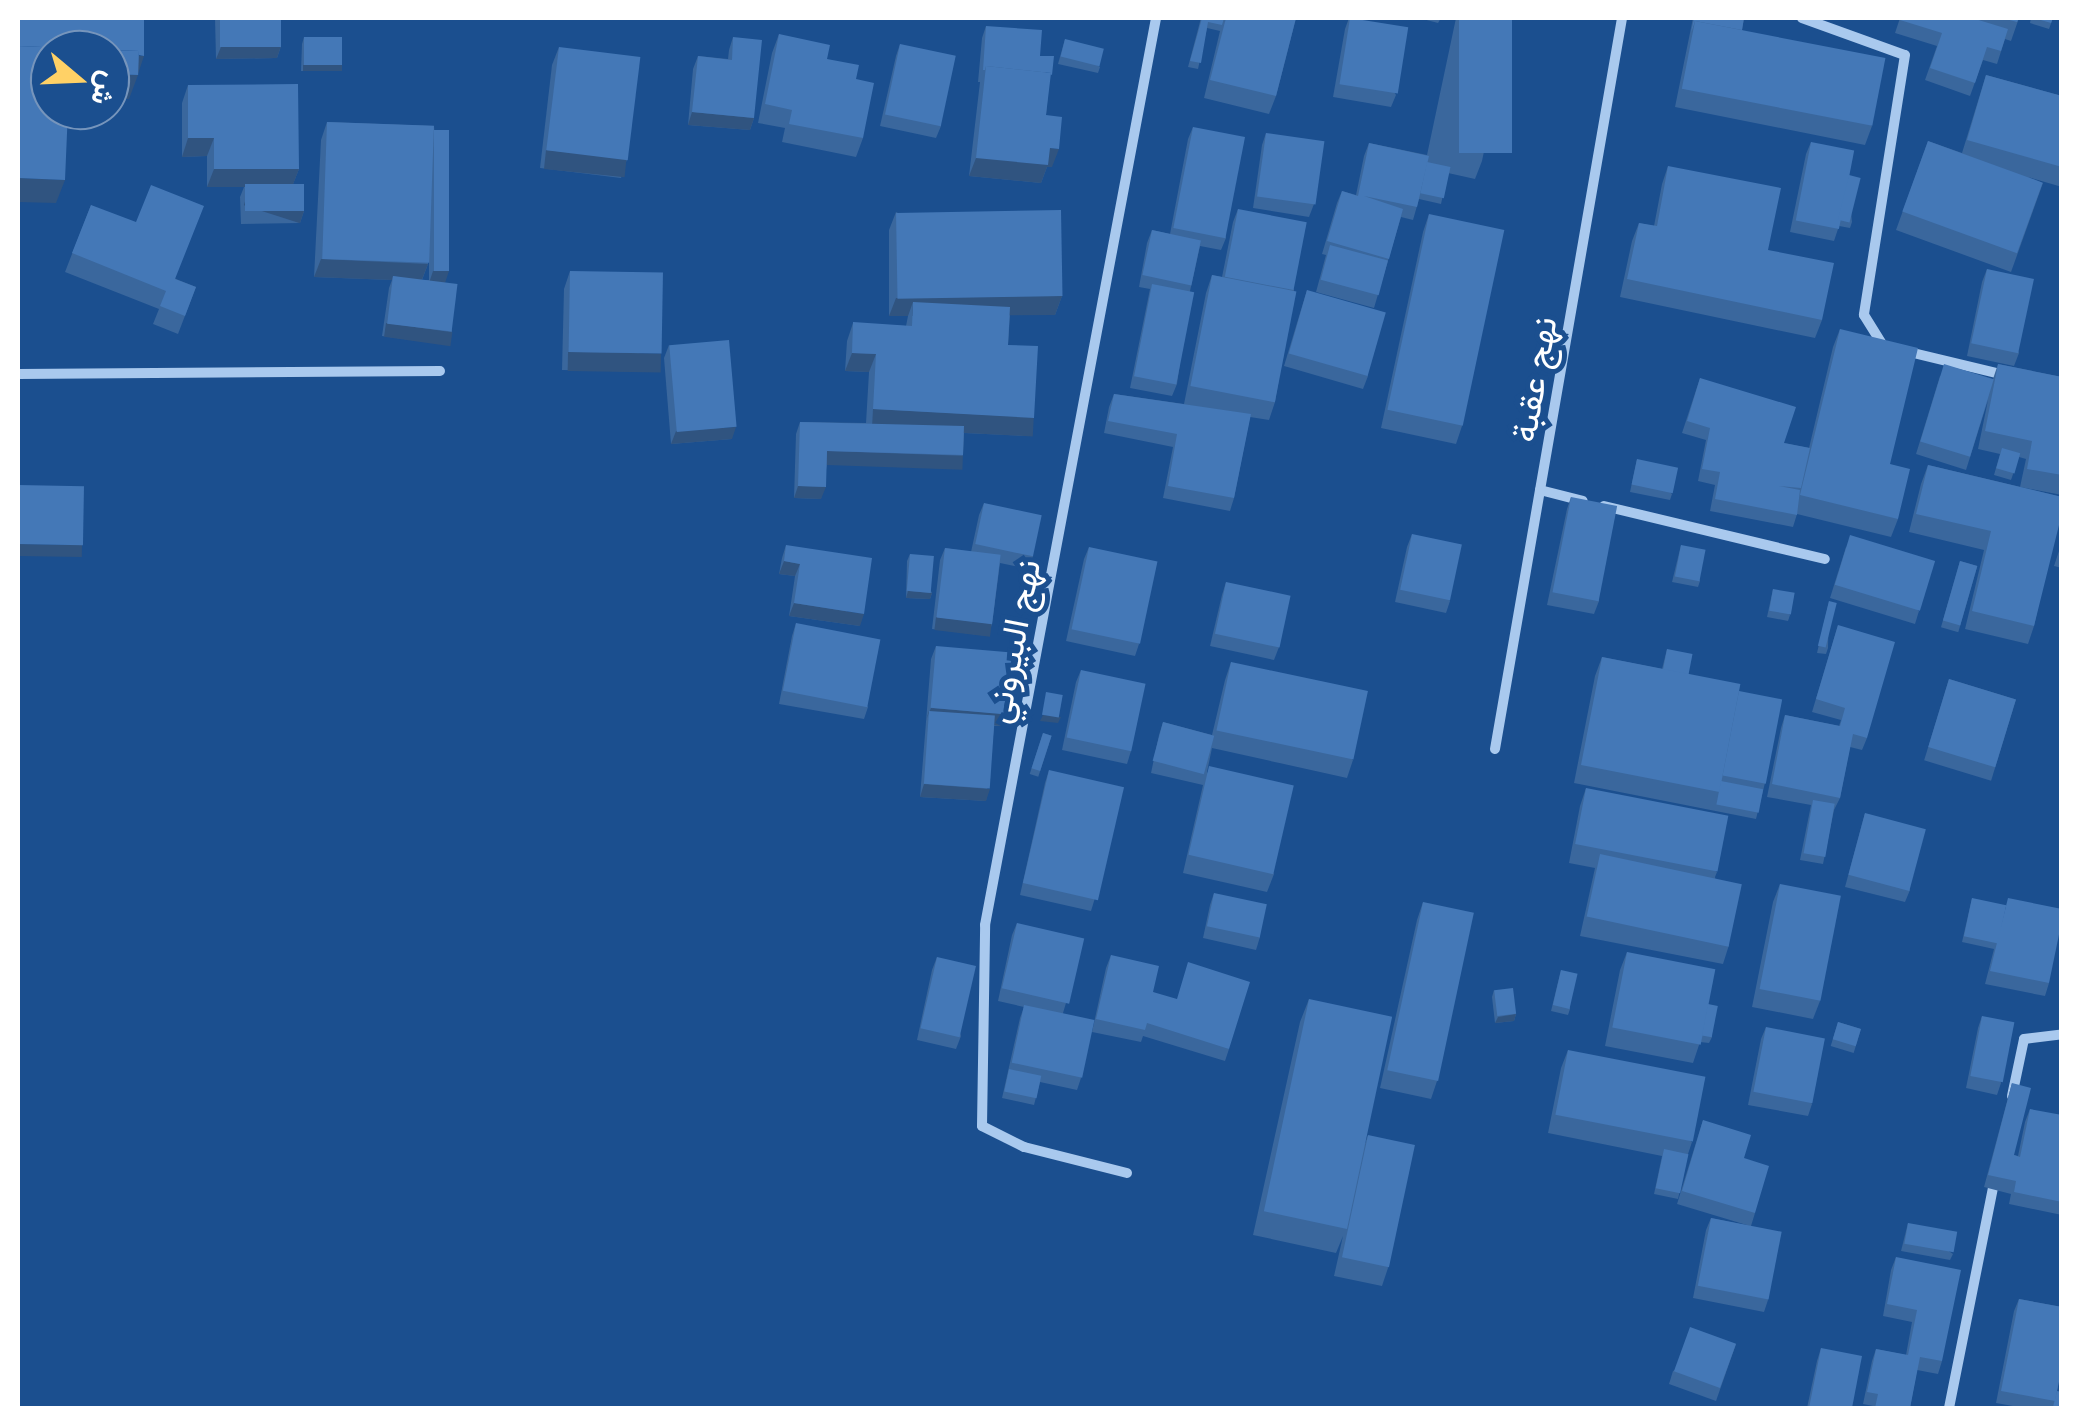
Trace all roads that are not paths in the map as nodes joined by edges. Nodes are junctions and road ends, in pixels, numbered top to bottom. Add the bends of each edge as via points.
1 (1156, 18) edge
2 (1622, 18) edge
3 (1802, 18) edge
4 (440, 372) dead end
5 (18, 374) edge
6 (2025, 380) edge
7 (1540, 490) junction
8 (1825, 559) dead end
9 (1495, 750) dead end
10 (2062, 1034) edge
11 (2008, 1117) edge
12 (2000, 1156) edge
13 (1127, 1173) dead end
14 (1949, 1408) edge

1 - 13 street, نهج البيروني via 984,924 982,1126 1024,1148
2 - 7 street, نهج عقبة
3 - 6 street via 1906,55 1864,315 1881,345
4 - 5 street
7 - 8 street
7 - 9 street, نهج عقبة
10 - 11 street via 2024,1039
12 - 14 street

